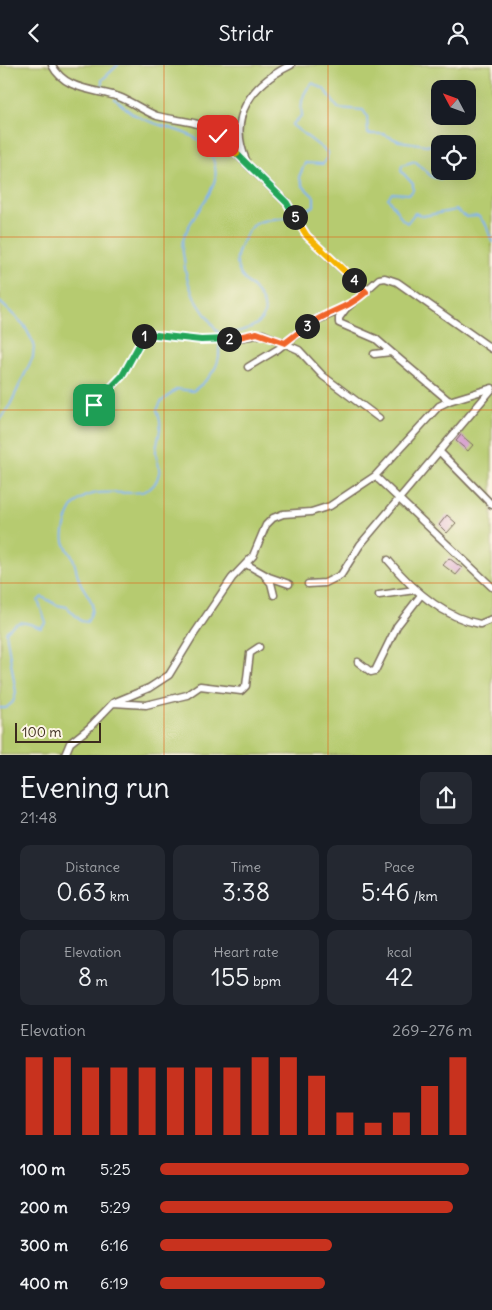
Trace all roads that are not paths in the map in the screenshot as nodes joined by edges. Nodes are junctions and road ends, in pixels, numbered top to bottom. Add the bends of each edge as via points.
1 (52, 65) edge
2 (291, 65) edge
3 (247, 163) junction
4 (366, 292) junction
5 (348, 307) junction
6 (230, 339) road end
7 (285, 343) junction
8 (492, 349) edge
9 (391, 352) junction
10 (374, 354) dead end
11 (248, 367) dead end
12 (492, 388) edge
13 (449, 401) junction
14 (379, 418) dead end
15 (439, 451) junction
16 (375, 476) junction
17 (398, 498) junction
18 (492, 505) edge
19 (388, 560) dead end
20 (246, 564) junction
21 (264, 573) junction
22 (289, 584) dead end
23 (308, 584) dead end
24 (492, 587) edge
25 (418, 592) junction
26 (274, 595) dead end
27 (380, 595) dead end
28 (490, 623) edge
29 (259, 647) dead end
30 (358, 661) dead end
31 (113, 703) junction
32 (65, 755) edge

1 - 3 street via 61,77 84,89 116,96 157,115 206,127
2 - 3 street via 264,81 245,105 240,122 240,140
3 - 4 street via 287,203 307,236
4 - 5 street
4 - 8 street via 379,279 397,282
5 - 7 street via 322,317
5 - 9 street via 339,323 376,339
6 - 7 street via 257,333
7 - 11 street
7 - 14 street via 307,357 323,376
9 - 10 street
9 - 13 street
12 - 13 street
12 - 15 street
13 - 16 street via 428,416
15 - 17 street
15 - 18 street
16 - 17 street
16 - 20 street via 325,508 273,518 261,532 253,555
17 - 23 street via 360,545 341,575 325,583
17 - 24 street
19 - 25 street
20 - 21 street
20 - 31 street via 237,571 169,675 149,689
21 - 22 street
21 - 26 street
25 - 27 street
25 - 28 street via 455,616 471,622
25 - 30 street via 375,671 371,672
29 - 31 street via 250,653 246,686 241,691 200,686 187,695 146,705
31 - 32 street via 70,743

